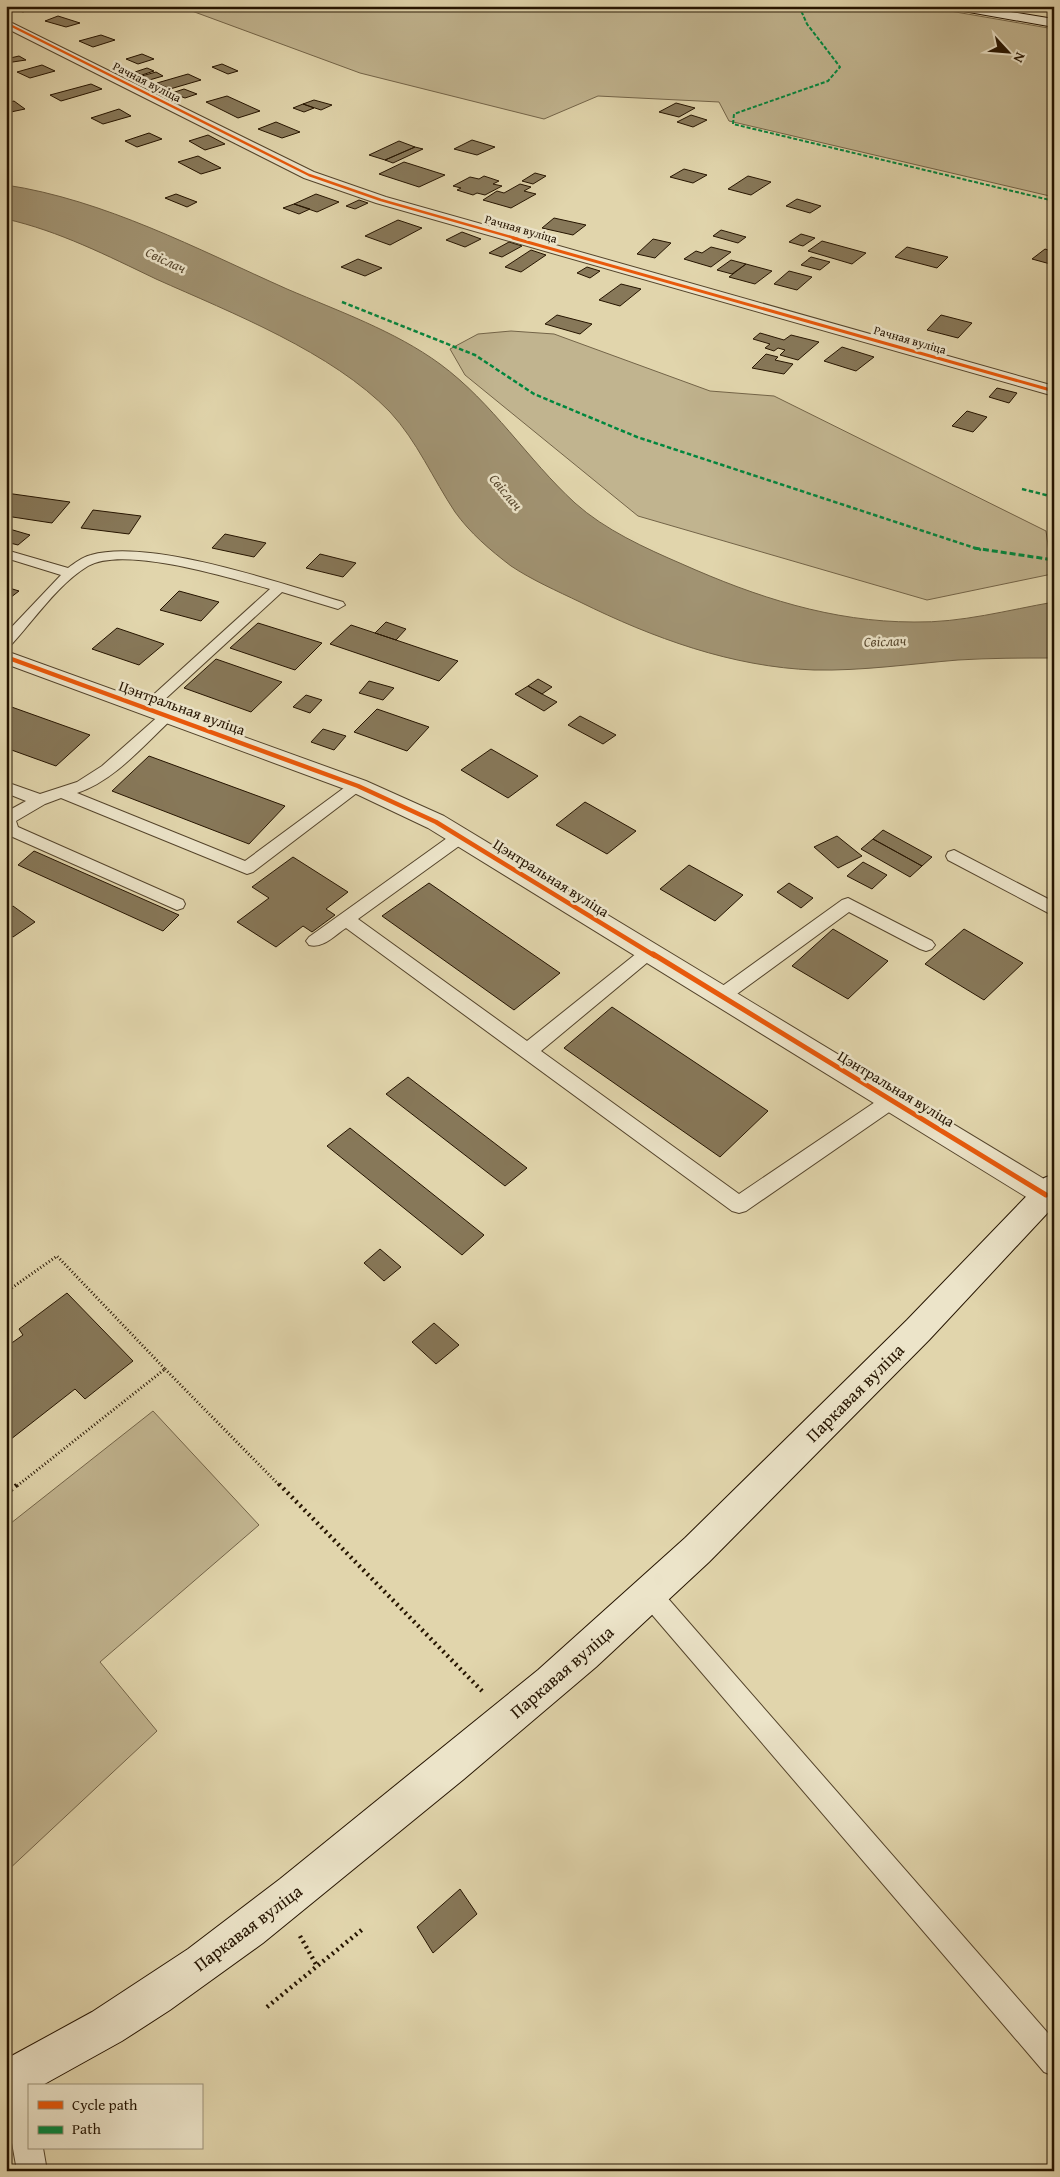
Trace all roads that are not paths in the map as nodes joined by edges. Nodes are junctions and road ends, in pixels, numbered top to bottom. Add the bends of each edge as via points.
1 (952, 6) edge
2 (6, 23) edge
3 (1054, 23) edge
4 (1054, 391) edge
5 (6, 554) edge
6 (70, 573) junction
7 (280, 587) junction
8 (338, 605) dead end
9 (6, 642) edge
10 (6, 658) edge
11 (156, 712) junction
12 (358, 786) junction
13 (6, 787) edge
14 (62, 793) junction
15 (39, 800) junction
16 (460, 837) junction
17 (954, 856) dead end
18 (177, 904) dead end
19 (1054, 910) edge
20 (346, 919) junction
21 (316, 941) dead end
22 (926, 945) dead end
23 (648, 953) junction
24 (720, 997) junction
25 (528, 1051) junction
26 (891, 1101) junction
27 (1050, 1190) edge
28 (650, 1595) junction
29 (1054, 2062) edge
30 (10, 2079) edge
31 (32, 2171) edge

1 - 3 street
2 - 4 street, Рачная вуліца via 318,178 381,200
5 - 6 lane
6 - 7 lane via 93,558 121,555 164,560
6 - 9 lane
7 - 8 lane
7 - 11 lane
10 - 11 street, Цэнтральная вуліца
11 - 12 street, Цэнтральная вуліца
11 - 14 lane via 107,770 83,786
12 - 14 lane via 247,868
12 - 16 street, Цэнтральная вуліца via 436,822
13 - 15 lane
14 - 15 lane
15 - 18 lane via 8,819 11,830
16 - 20 lane
16 - 23 street, Цэнтральная вуліца
17 - 19 lane
20 - 21 lane
20 - 25 lane
22 - 24 lane via 848,904
23 - 24 street, Цэнтральная вуліца
23 - 25 lane
24 - 26 street, Цэнтральная вуліца
25 - 26 lane via 739,1205
26 - 27 street, Цэнтральная вуліца
27 - 28 street, Паркавая вуліца via 978,1269
28 - 29 lane
28 - 30 street, Паркавая вуліца via 508,1718 282,1903 158,1995 86,2039
30 - 31 lane

